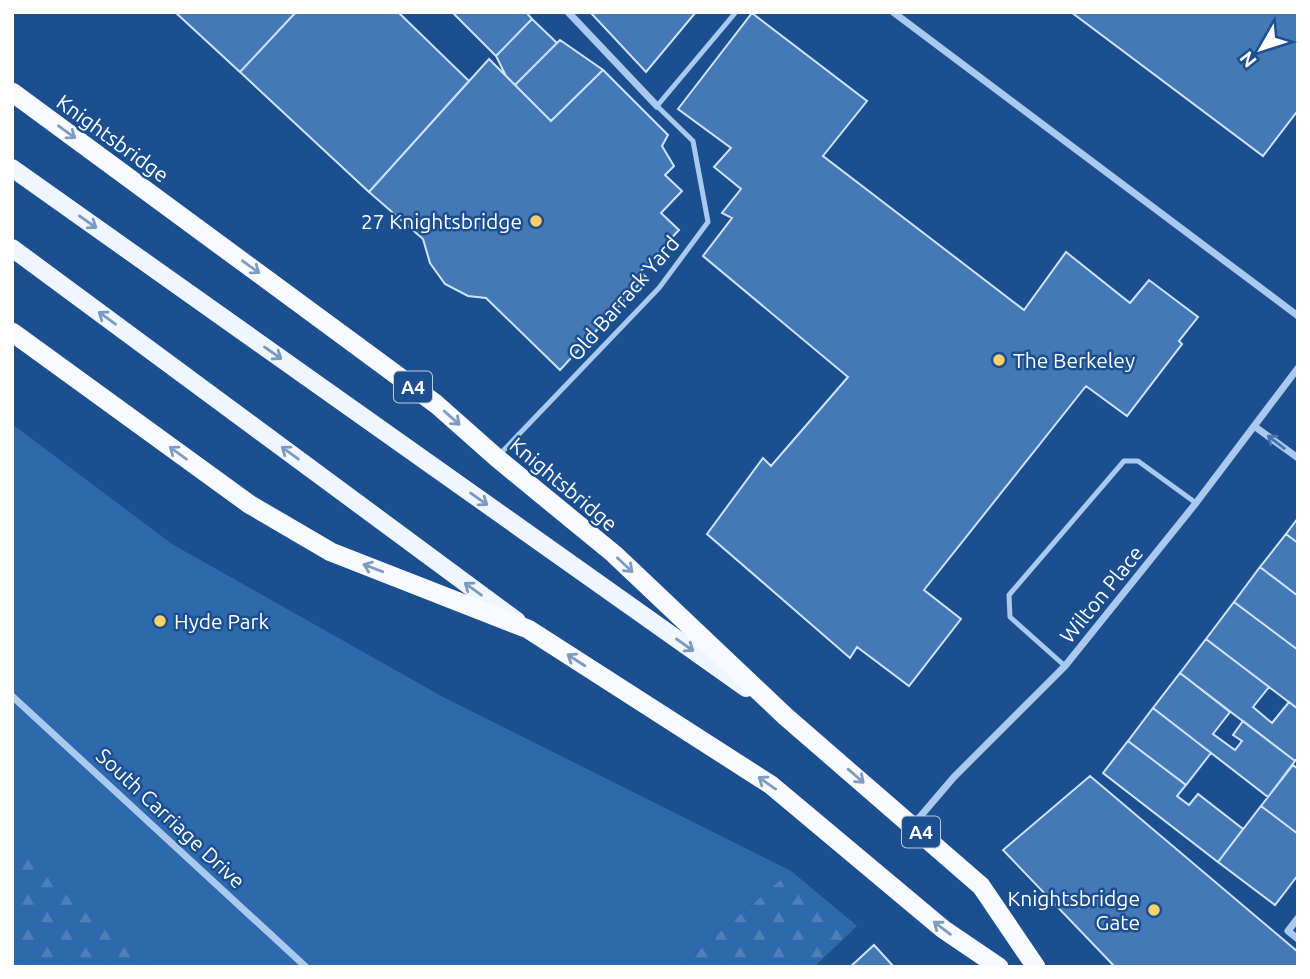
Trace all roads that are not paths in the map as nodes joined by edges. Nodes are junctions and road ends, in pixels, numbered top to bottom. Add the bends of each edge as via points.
1 (568, 12) edge
2 (736, 12) edge
3 (893, 12) edge
4 (12, 92) edge
5 (657, 106) junction
6 (12, 168) edge
7 (12, 248) edge
8 (1298, 316) edge
9 (12, 332) edge
10 (1298, 368) edge
11 (1254, 426) junction
12 (497, 458) junction
13 (1298, 458) edge
14 (1196, 503) junction
15 (528, 629) junction
16 (1065, 666) junction
17 (12, 696) edge
18 (785, 716) junction
19 (913, 825) junction
20 (1298, 918) edge
21 (1298, 939) edge
22 (306, 967) edge
23 (999, 967) edge
24 (1036, 967) edge

1 - 5 street
2 - 5 lane
3 - 8 street
4 -> 12 highway, Knightsbridge / A4 via 436,404
5 - 12 lane, Old Barrack Yard via 693,141 708,222 659,288
6 -> 18 main road, A4
15 -> 7 main road
15 -> 9 highway via 331,552 249,504
10 - 11 street, Wilton Place
13 -> 11 street
11 - 14 street, Wilton Place
12 -> 18 highway, Knightsbridge / A4 via 614,554
14 - 16 street, Wilton Place
14 - 16 lane via 1138,461 1124,461 1009,595 1010,617
23 -> 15 highway via 943,929 771,785
16 - 19 street, Wilton Place via 954,777
17 - 22 street, South Carriage Drive
18 -> 19 highway, Knightsbridge / A4
19 - 24 highway, Knightsbridge / A4 via 981,886
20 - 21 street via 1288,931

